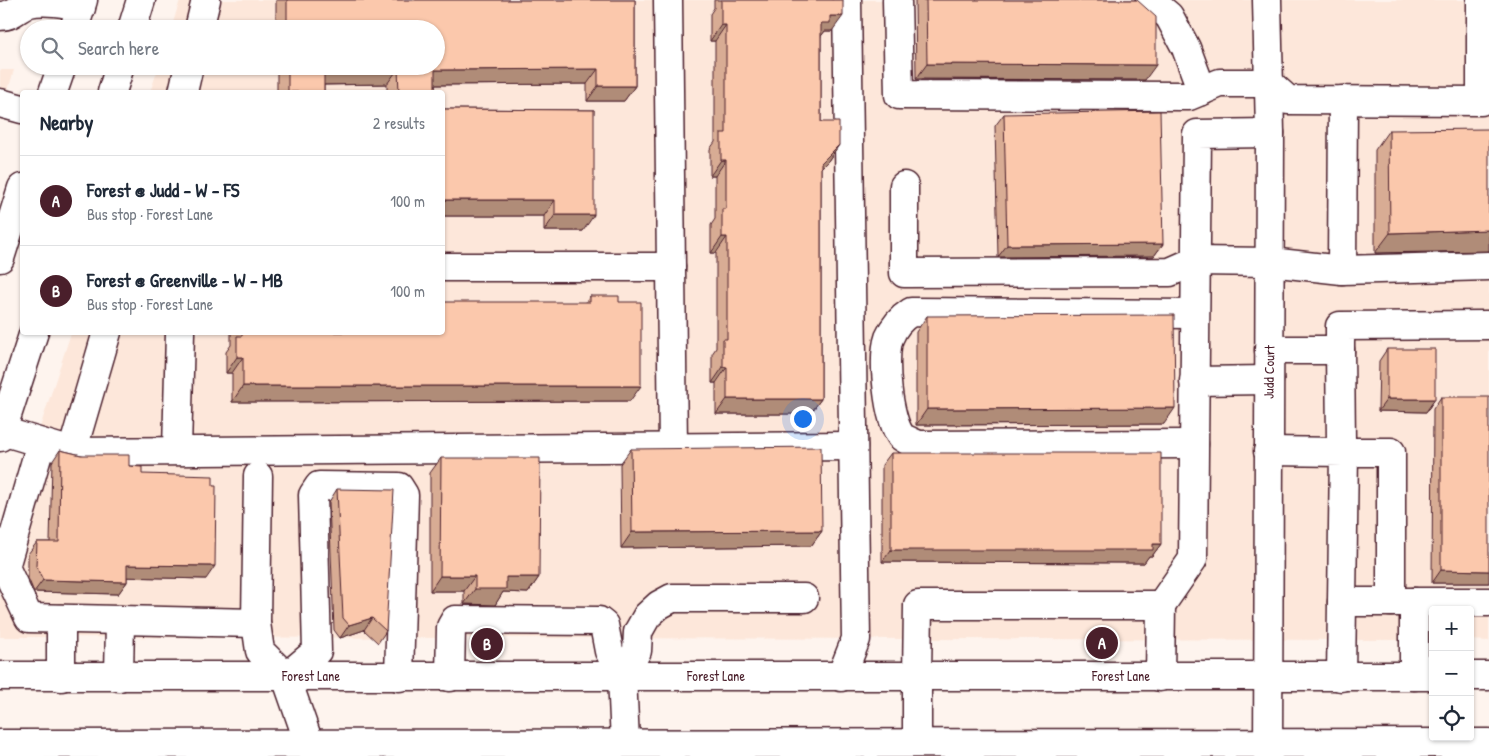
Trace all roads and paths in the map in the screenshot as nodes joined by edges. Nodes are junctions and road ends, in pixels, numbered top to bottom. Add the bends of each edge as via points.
1 (142, 0) edge
2 (206, 0) edge
3 (668, 0) edge
4 (847, 0) edge
5 (897, 0) edge
6 (1150, 0) edge
7 (1267, 0) edge
8 (1481, 0) edge
9 (79, 12) edge
10 (0, 16) edge
11 (135, 20) edge
12 (201, 20) edge
13 (59, 75) edge
14 (117, 75) edge
15 (188, 75) edge
16 (1269, 84) junction
17 (54, 90) edge
18 (113, 90) edge
19 (184, 90) edge
20 (1202, 91) junction
21 (1343, 100) junction
22 (0, 103) edge
23 (20, 108) edge
24 (1270, 133) junction
25 (904, 186) dead end
26 (20, 194) edge
27 (0, 258) edge
28 (1196, 261) junction
29 (1270, 262) junction
30 (1489, 266) edge
31 (670, 267) junction
32 (445, 268) edge
33 (1342, 270) junction
34 (1194, 314) junction
35 (1489, 325) edge
36 (33, 335) edge
37 (106, 335) edge
38 (180, 335) edge
39 (1269, 350) junction
40 (1340, 350) junction
41 (1269, 380) junction
42 (1194, 381) junction
43 (1, 434) edge
44 (41, 443) junction
45 (1194, 444) junction
46 (853, 446) junction
47 (673, 447) junction
48 (177, 450) junction
49 (1268, 451) junction
50 (72, 452) junction
51 (1344, 452) junction
52 (258, 476) dead end
53 (804, 598) dead end
54 (1342, 602) junction
55 (1402, 602) junction
56 (1489, 602) edge
57 (1160, 605) junction
58 (61, 619) junction
59 (120, 620) junction
60 (256, 623) junction
61 (0, 676) edge
62 (622, 676) junction
63 (1424, 676) edge
64 (1474, 676) edge
65 (1489, 676) edge
66 (61, 677) junction
67 (119, 677) junction
68 (286, 677) junction
69 (399, 677) junction
70 (450, 677) junction
71 (841, 677) junction
72 (917, 677) junction
73 (1160, 677) junction
74 (1266, 677) junction
75 (1341, 677) junction
76 (917, 743) junction
77 (1489, 743) edge
78 (0, 744) edge
79 (625, 749) edge
80 (777, 749) edge
81 (860, 749) edge
82 (73, 750) edge
83 (309, 750) edge
84 (1267, 750) edge

1 - 11 main road
2 - 12 main road
3 - 31 main road
4 - 46 main road
5 - 20 main road via 899,95 1189,96
6 - 20 main road via 1169,16 1186,48
7 - 16 main road, Judd Court
8 - 21 main road via 1481,101
9 - 10 main road via 36,1 10,16
13 - 17 main road
14 - 18 main road
15 - 19 main road
16 - 20 main road via 1220,84
16 - 21 main road via 1288,100
16 - 24 main road, Judd Court
21 - 33 main road
22 - 23 main road
24 - 28 main road via 1197,134
24 - 29 main road, Judd Court
25 - 28 main road via 904,273 1170,272
26 - 27 main road
28 - 29 main road
28 - 34 main road
29 - 33 main road
29 - 39 main road, Judd Court
30 - 33 main road
31 - 32 main road
31 - 47 main road
34 - 42 main road
34 - 45 main road via 911,312 899,319 889,340 887,394 893,420 902,438 918,445
35 - 40 main road via 1340,326
36 - 43 main road
37 - 50 main road
38 - 48 main road
39 - 40 main road
39 - 41 main road, Judd Court
40 - 51 main road via 1341,442
41 - 42 main road
41 - 49 main road, Judd Court
42 - 45 main road
43 - 44 main road
44 - 50 main road
44 - 58 main road via 5,567 30,618
45 - 57 main road via 1193,559
46 - 47 main road
46 - 71 main road via 856,639
47 - 48 main road
48 - 50 main road
49 - 51 main road
49 - 74 main road, Judd Court
51 - 54 main road
51 - 55 main road via 1391,452
52 - 60 main road
53 - 62 main road via 672,598 647,616 638,632 637,651
54 - 55 main road
54 - 75 main road
55 - 56 main road
55 - 63 main road
57 - 72 main road via 918,606
57 - 73 main road
58 - 59 main road
58 - 66 main road
59 - 60 main road
59 - 67 main road
60 - 68 main road via 260,651
61 - 66 main road, Forest Lane
62 - 70 main road, Forest Lane
62 - 70 main road via 609,651 604,625 599,621 455,620 451,627
62 - 71 main road, Forest Lane
62 - 79 main road
63 - 75 main road, Forest Lane
64 - 65 main road
66 - 67 main road, Forest Lane
67 - 68 main road, Forest Lane
68 - 69 main road, Forest Lane
68 - 69 main road via 317,651 313,496 319,486 399,487 404,495
68 - 83 main road
69 - 70 main road, Forest Lane
71 - 72 main road, Forest Lane
72 - 73 main road, Forest Lane
72 - 76 main road
73 - 74 main road, Forest Lane
74 - 75 main road, Forest Lane
74 - 84 main road, Judd Court
76 - 81 main road
76 - 84 main road
77 - 84 main road
78 - 82 main road
79 - 80 main road
79 - 83 main road
80 - 81 main road
82 - 83 main road

